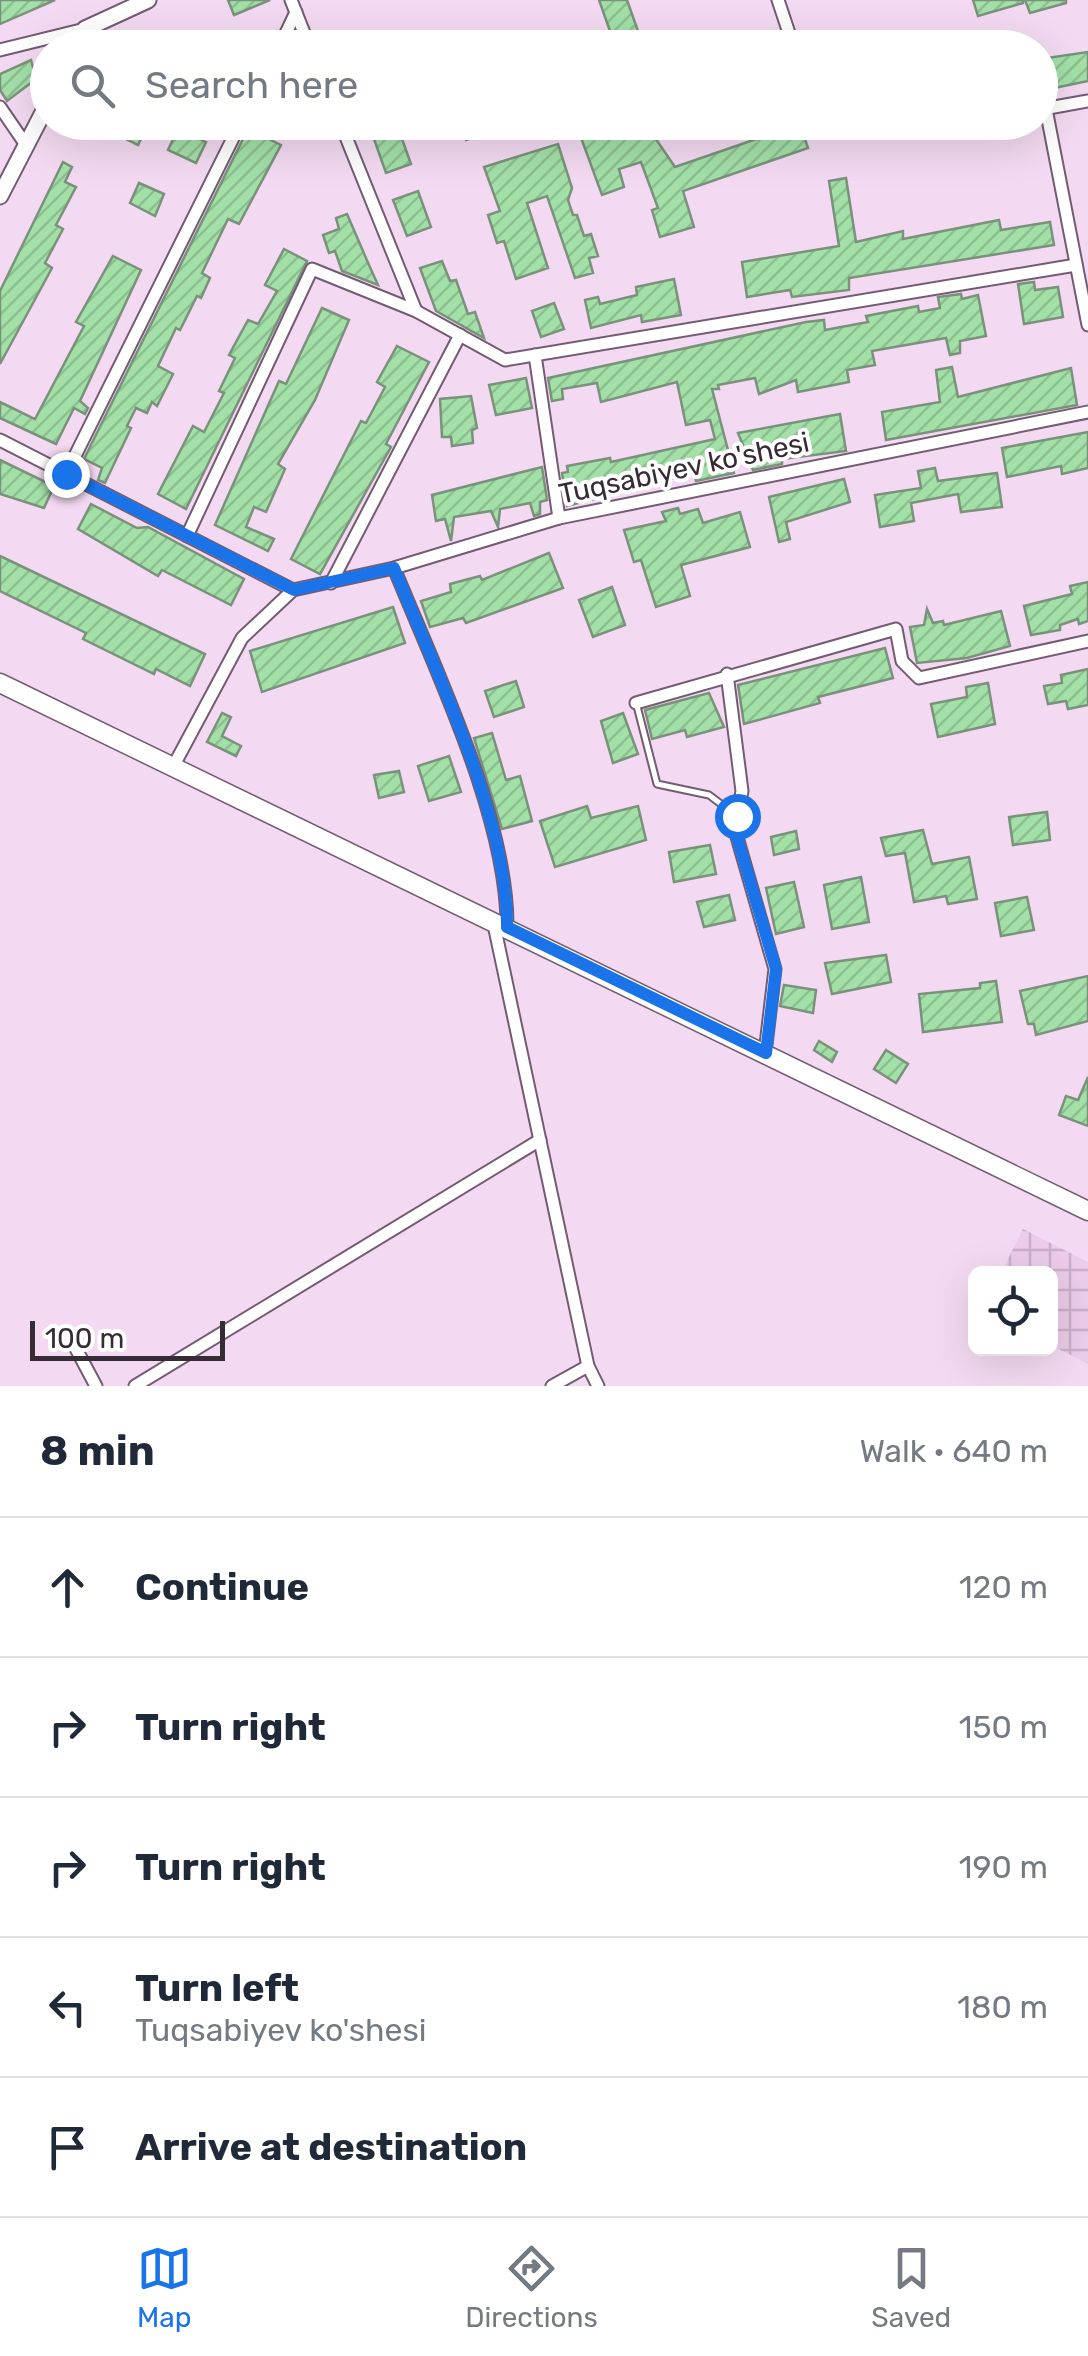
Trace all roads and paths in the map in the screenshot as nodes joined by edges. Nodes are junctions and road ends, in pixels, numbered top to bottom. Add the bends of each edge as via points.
1 (148, 0) edge
2 (778, 0) edge
3 (117, 6) edge
4 (294, 6) edge
5 (85, 29) joint
6 (81, 30) edge
7 (285, 30) edge
8 (303, 30) edge
9 (788, 30) edge
10 (30, 43) edge
11 (0, 50) edge
12 (1088, 101) edge
13 (0, 107) edge
14 (1058, 107) edge
15 (30, 138) edge
16 (232, 140) edge
17 (347, 140) edge
18 (1049, 140) edge
19 (26, 146) junction
20 (0, 196) edge
21 (1076, 266) junction
22 (416, 311) junction
23 (1088, 325) edge
24 (460, 336) junction
25 (534, 355) junction
26 (1088, 412) edge
27 (0, 440) edge
28 (66, 474) junction
29 (559, 518) junction
30 (186, 536) junction
31 (394, 568) junction
32 (331, 584) junction
33 (294, 590) junction
34 (1088, 641) edge
35 (727, 674) junction
36 (0, 683) edge
37 (636, 704) joint
38 (174, 766) junction
39 (737, 816) junction
40 (500, 924) junction
41 (766, 1053) junction
42 (540, 1140) junction
43 (1085, 1204) edge
44 (74, 1344) dead end
45 (588, 1366) junction
46 (96, 1386) edge
47 (136, 1386) edge
48 (552, 1386) edge
49 (598, 1386) edge

1 - 3 street
2 - 9 street
3 - 5 street
4 - 7 street
4 - 8 street
5 - 6 street
10 - 11 street
12 - 14 street
13 - 19 street
15 - 19 street
16 - 28 street
17 - 22 street
18 - 21 street
19 - 20 street
21 - 23 street
21 - 25 street
22 - 24 street
22 - 30 street via 312,269
24 - 25 street via 504,360
24 - 32 street
25 - 29 street
26 - 29 street, Tuqsabiyev ko'shesi
27 - 28 street
28 - 30 street
29 - 31 street, Tuqsabiyev ko'shesi
30 - 33 street
31 - 32 street, Tuqsabiyev ko'shesi
31 - 40 street via 462,736 508,886
32 - 33 street, Tuqsabiyev ko'shesi
33 - 38 street via 242,638
34 - 35 street via 919,678 902,661 896,629
35 - 37 street
35 - 39 street via 742,791
36 - 38 main road
37 - 39 lane via 657,784 708,794
38 - 40 main road
39 - 41 street via 735,830 776,969
40 - 41 main road
40 - 42 street
41 - 43 main road
42 - 45 street
42 - 47 street
44 - 46 street
45 - 48 street
45 - 49 street

